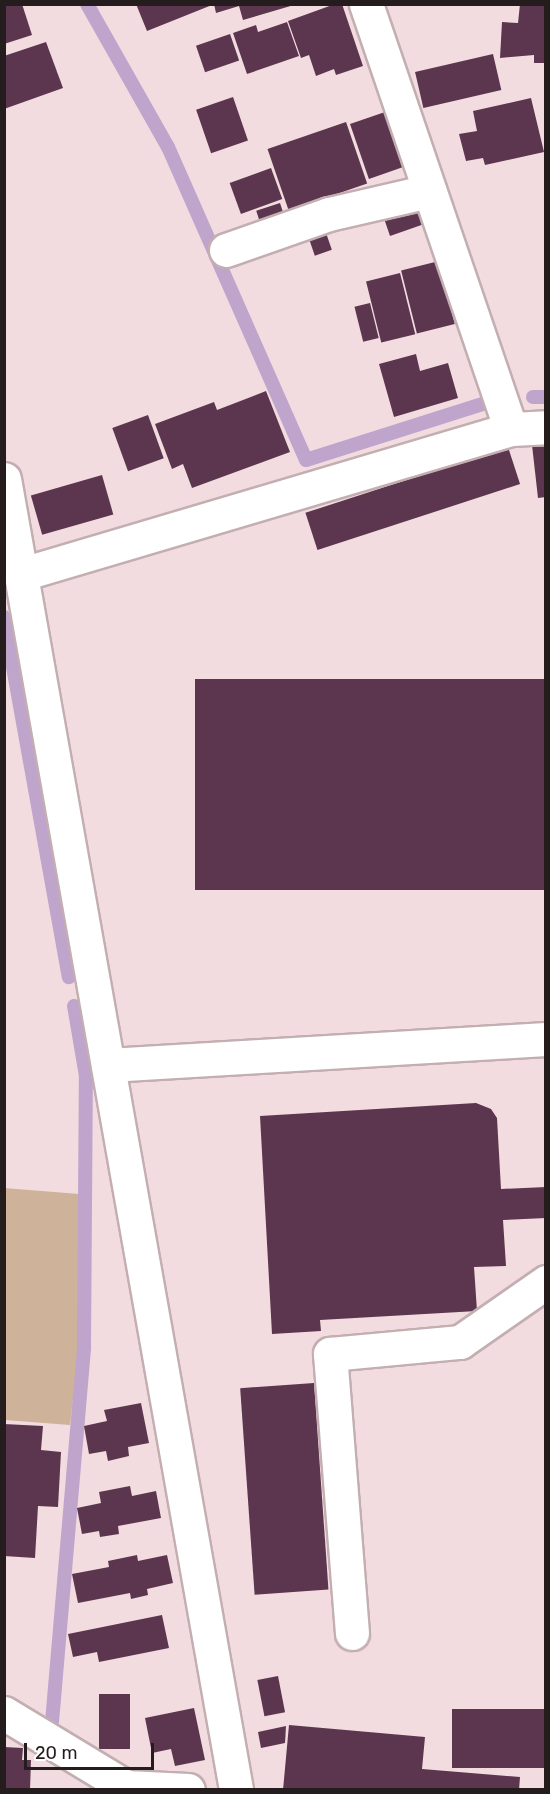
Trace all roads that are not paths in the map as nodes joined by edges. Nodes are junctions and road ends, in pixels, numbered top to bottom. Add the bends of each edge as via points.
1 (366, 4) edge
2 (429, 191) junction
3 (226, 250) dead end
4 (546, 427) edge
5 (511, 429) junction
6 (4, 478) edge
7 (16, 569) edge
8 (546, 1039) edge
9 (108, 1065) junction
10 (546, 1282) edge
11 (352, 1633) dead end
12 (4, 1713) edge
13 (188, 1790) edge
14 (236, 1790) edge

1 - 2 street
2 - 3 street via 329,214
2 - 5 street
4 - 5 street
5 - 7 street
6 - 7 street
7 - 9 street
8 - 9 street
9 - 14 street
10 - 11 street via 460,1342 330,1354
12 - 13 street via 126,1786

